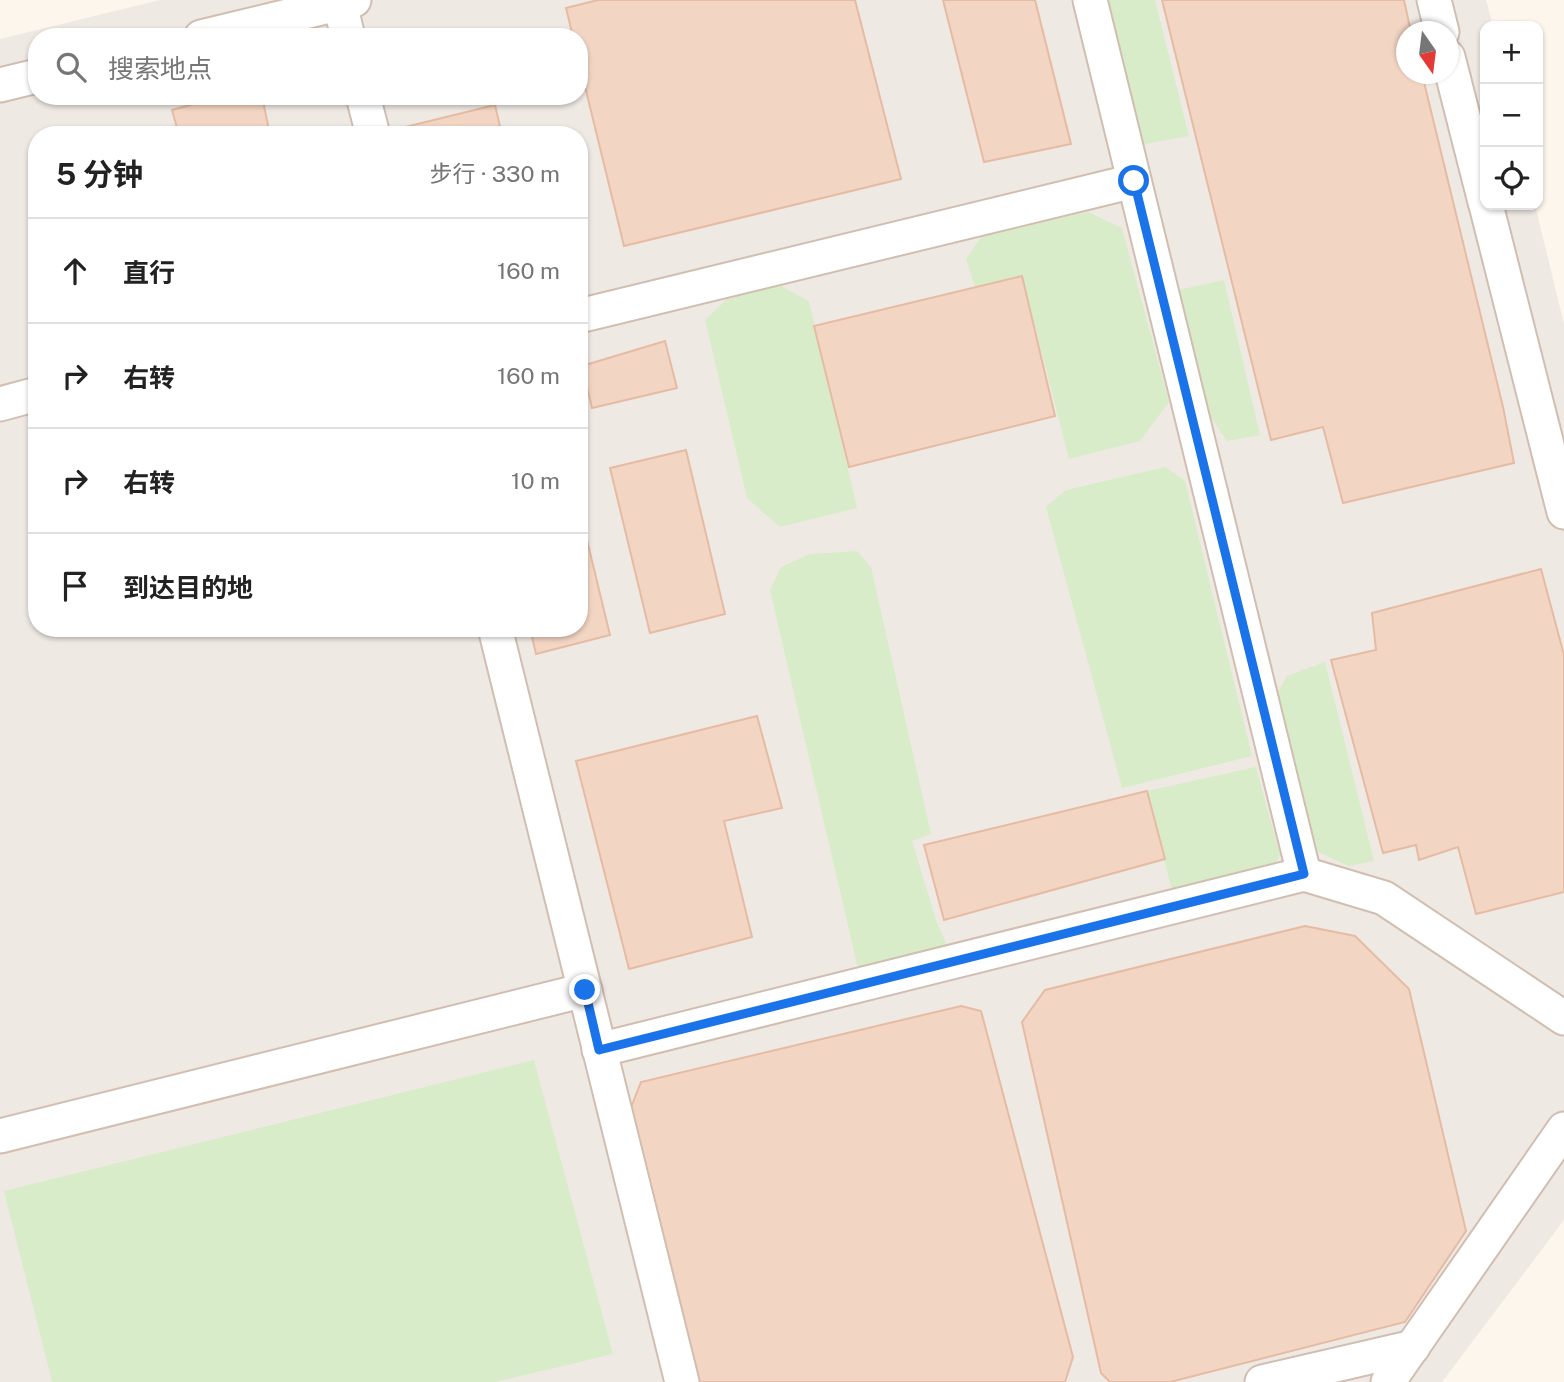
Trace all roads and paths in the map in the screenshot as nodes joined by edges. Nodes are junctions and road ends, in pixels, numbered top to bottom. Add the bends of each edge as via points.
1 (1090, 0) edge
2 (1434, 0) edge
3 (347, 2) edge
4 (1439, 21) edge
5 (239, 28) edge
6 (348, 28) edge
7 (28, 78) edge
8 (1455, 84) edge
9 (0, 85) edge
10 (365, 105) edge
11 (371, 126) edge
12 (1480, 180) edge
13 (1134, 181) junction
14 (1488, 210) edge
15 (588, 314) edge
16 (28, 396) edge
17 (0, 404) edge
18 (1564, 512) edge
19 (497, 637) edge
20 (1304, 874) junction
21 (585, 990) junction
22 (1564, 1018) edge
23 (599, 1050) junction
24 (1564, 1129) edge
25 (0, 1136) edge
26 (1413, 1346) junction
27 (682, 1382) edge
28 (1262, 1382) edge
29 (1388, 1382) edge

1 - 13 street
2 - 4 street
3 - 5 street
3 - 6 street
7 - 9 street
8 - 12 street
10 - 11 street
13 - 15 street
13 - 20 street
14 - 18 street
16 - 17 street
19 - 21 street
20 - 22 street via 1384,898
20 - 23 street
21 - 23 street
21 - 25 street
23 - 27 street
24 - 26 street
26 - 28 street
26 - 29 street

